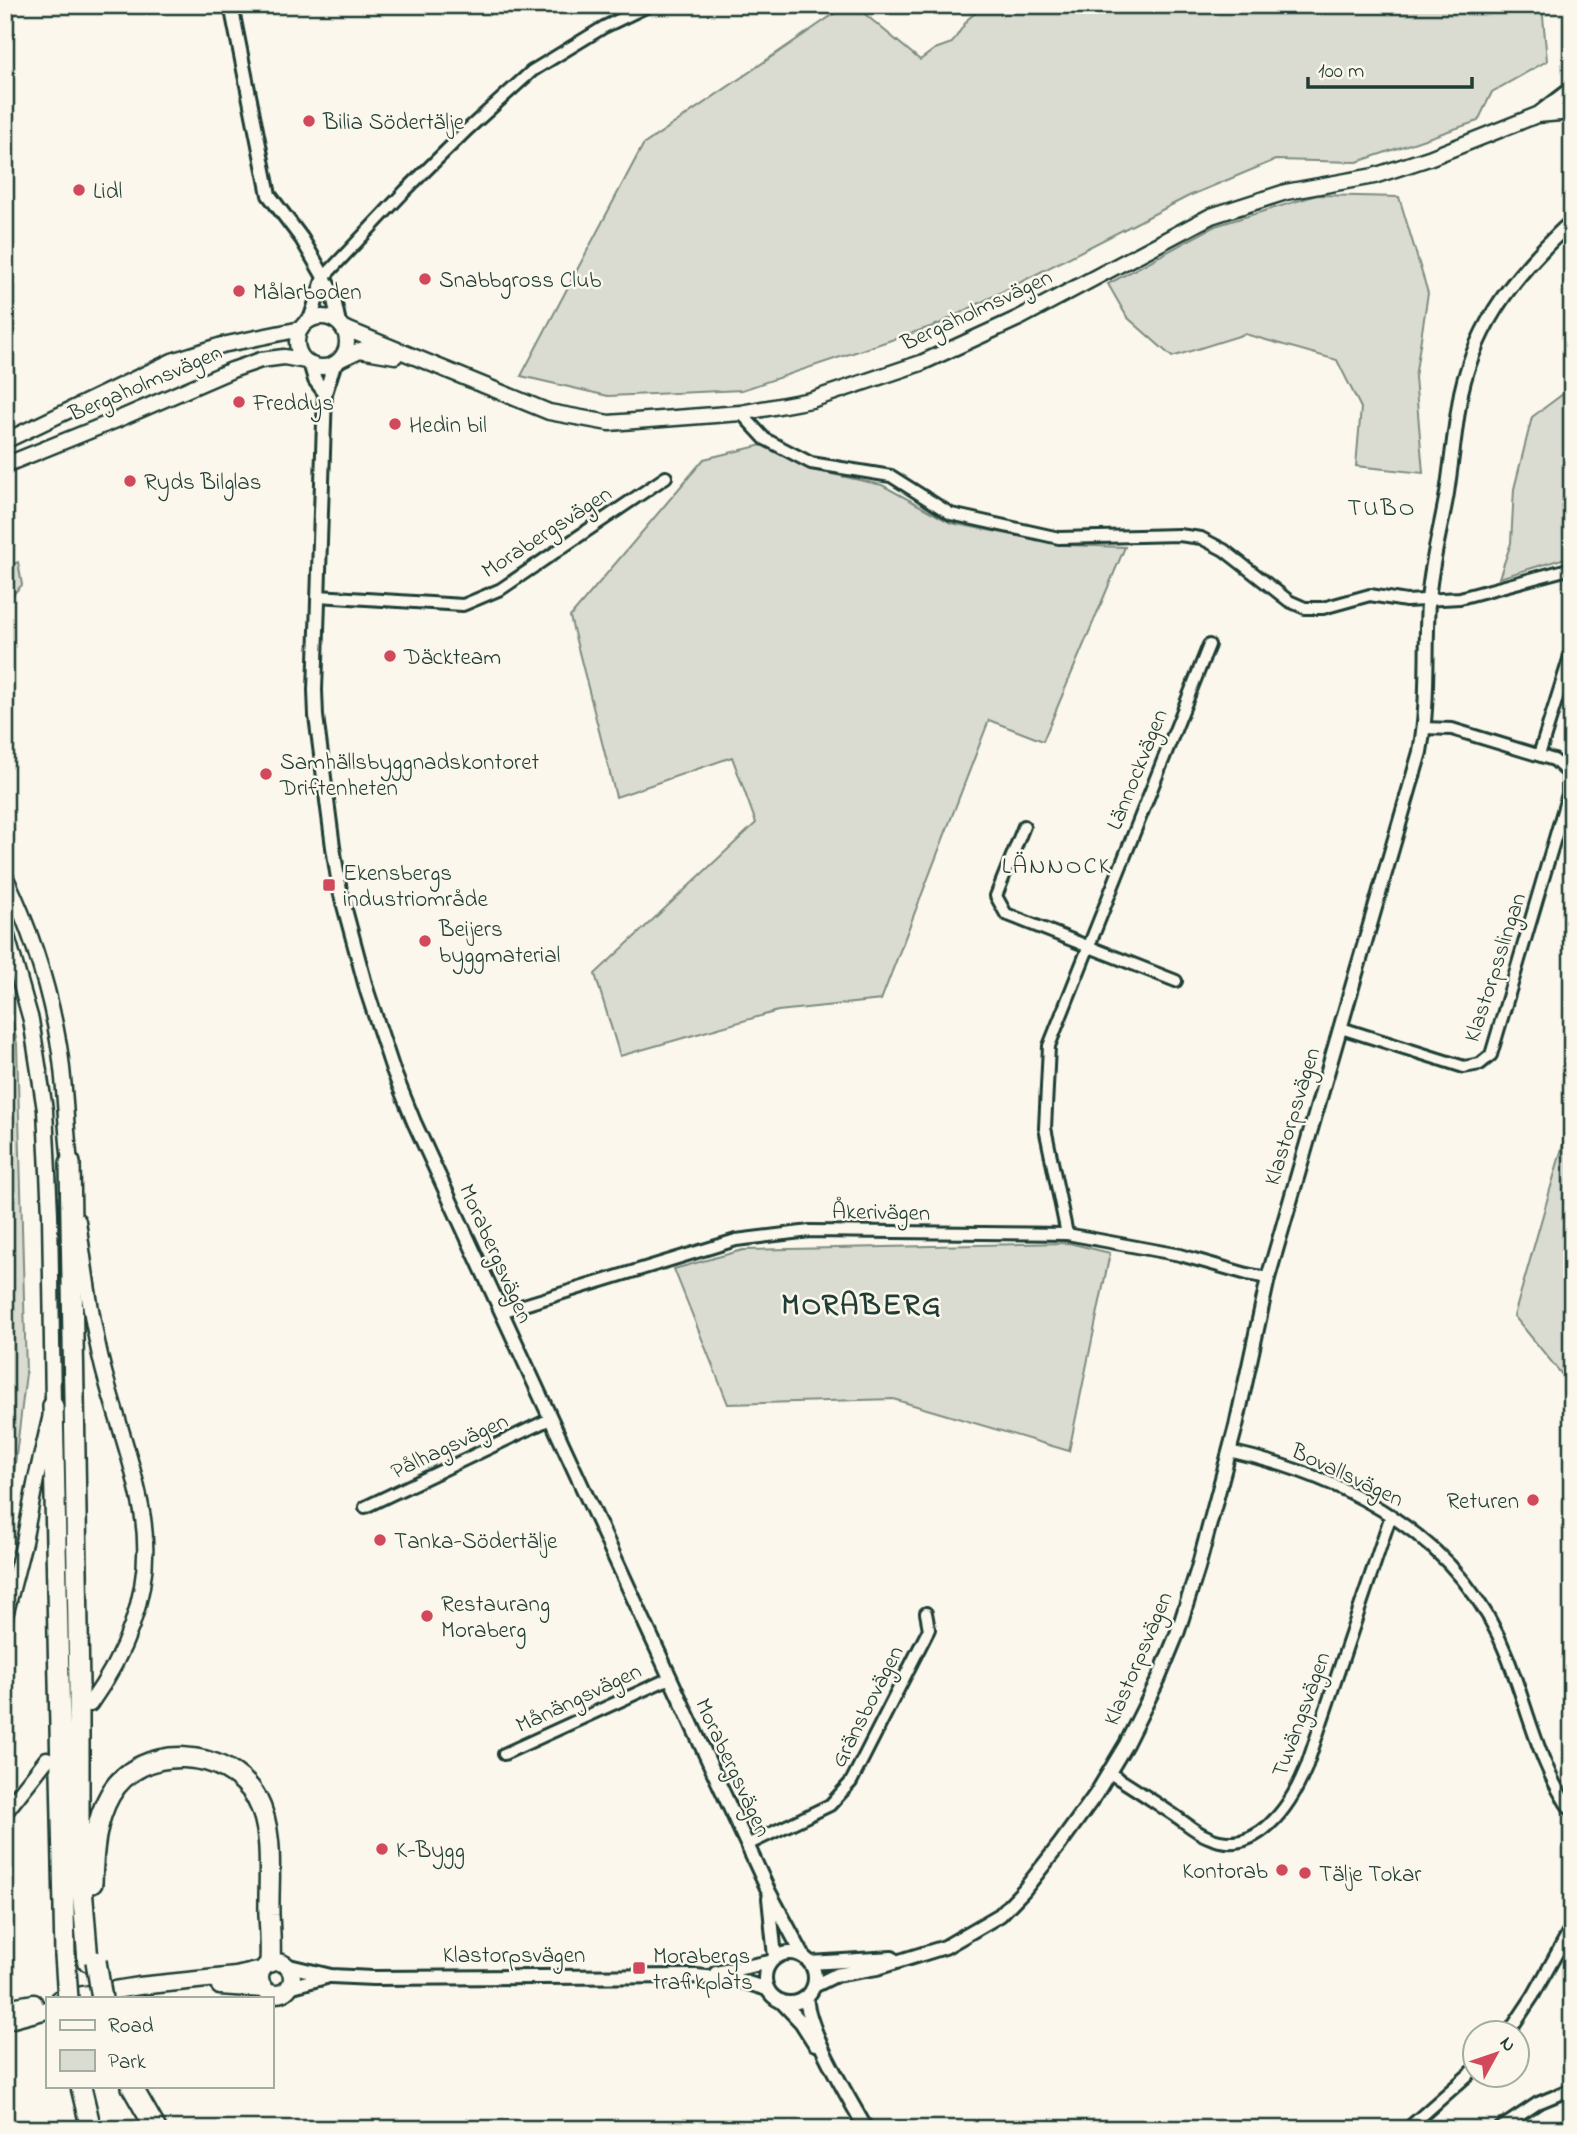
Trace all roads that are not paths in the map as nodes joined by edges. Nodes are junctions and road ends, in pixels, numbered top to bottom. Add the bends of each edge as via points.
1 (231, 5) edge
2 (650, 5) edge
3 (1572, 89) edge
4 (1572, 112) edge
5 (1537, 115) junction
6 (1572, 221) edge
7 (324, 277) junction
8 (305, 325) junction
9 (341, 326) junction
10 (417, 360) junction
11 (337, 362) junction
12 (308, 363) junction
13 (325, 393) junction
14 (741, 413) junction
15 (5, 441) edge
16 (5, 465) edge
17 (666, 477) dead end
18 (1572, 568) edge
19 (318, 596) junction
20 (1428, 601) junction
21 (1209, 645) dead end
22 (1572, 650) edge
23 (1424, 728) junction
24 (1539, 755) junction
25 (1024, 826) dead end
26 (5, 876) edge
27 (5, 929) edge
28 (1087, 948) junction
29 (1176, 981) dead end
30 (1341, 1028) junction
31 (70, 1163) junction
32 (1067, 1234) junction
33 (1268, 1278) junction
34 (501, 1312) junction
35 (53, 1406) junction
36 (550, 1419) junction
37 (1229, 1451) junction
38 (365, 1507) dead end
39 (1391, 1515) junction
40 (926, 1612) dead end
41 (5, 1616) edge
42 (670, 1678) junction
43 (90, 1704) dead end
44 (503, 1754) dead end
45 (47, 1759) dead end
46 (1108, 1773) junction
47 (5, 1812) edge
48 (1572, 1812) edge
49 (747, 1844) junction
50 (768, 1890) junction
51 (1572, 1926) edge
52 (917, 1956) junction
53 (773, 1959) junction
54 (807, 1960) junction
55 (92, 1961) junction
56 (272, 1966) junction
57 (331, 1976) junction
58 (696, 1976) junction
59 (814, 1986) junction
60 (289, 1987) junction
61 (263, 1989) junction
62 (767, 1989) junction
63 (68, 1997) edge
64 (71, 1997) edge
65 (100, 1997) edge
66 (133, 1997) edge
67 (806, 1998) junction
68 (46, 2001) edge
69 (780, 2001) junction
70 (5, 2008) edge
71 (46, 2010) edge
72 (1518, 2018) edge
73 (5, 2021) edge
74 (835, 2073) junction
75 (1462, 2080) edge
76 (81, 2088) edge
77 (133, 2088) edge
78 (1572, 2089) edge
79 (91, 2129) edge
80 (156, 2129) edge
81 (866, 2129) edge
82 (1407, 2129) edge
83 (1499, 2129) edge

1 - 7 street via 269,195
2 - 7 street via 532,71 406,190
3 - 5 main road, Bergaholmsvägen
4 - 5 main road, Bergaholmsvägen
5 - 14 main road, Bergaholmsvägen via 1374,176 1286,192 1211,216 1019,318 921,363 811,400
6 - 20 street, Klastorpsvägen via 1517,276 1490,316 1474,353 1462,391
7 - 8 street
7 - 9 street
8 - 9 main road via 328,317
8 - 12 main road via 297,342
8 - 15 main road, Bergaholmsvägen via 172,361
9 - 10 main road, Bergaholmsvägen
9 - 11 main road via 348,344
10 - 11 main road, Bergaholmsvägen via 360,350
10 - 14 main road, Bergaholmsvägen via 549,412 609,423
11 - 12 main road via 318,368
11 - 13 street, Morabergsvägen
12 - 13 street, Morabergsvägen
12 - 16 main road, Bergaholmsvägen via 284,357 261,360
13 - 19 street, Morabergsvägen
14 - 20 street via 765,439 811,463 891,476 951,514 1059,538 1201,538 1224,550 1289,601 1306,608 1370,595
17 - 19 street, Morabergsvägen via 501,589 463,605
18 - 20 street via 1460,598
19 - 34 street, Morabergsvägen via 316,716 344,909 393,1070
20 - 23 street, Klastorpsvägen
21 - 28 street, Lännockvägen
22 - 24 street
23 - 24 street, Klastorpsslingan via 1452,729
23 - 30 street, Klastorpsvägen
24 - 30 street, Klastorpsslingan via 1554,760 1568,773 1568,794 1492,1055 1464,1068
25 - 28 street via 996,895 1006,914
26 - 31 main road via 30,931 51,1006 61,1058
27 - 35 main road via 31,1020 45,1110
28 - 29 street
28 - 32 street, Lännockvägen via 1049,1046 1045,1128
30 - 33 street, Klastorpsvägen
31 - 43 main road via 95,1330 143,1519 145,1559 139,1604 127,1642
31 - 55 highway via 79,1851
32 - 33 street, Åkerivägen via 1180,1255
32 - 34 street, Åkerivägen via 810,1231 736,1240
33 - 37 street, Klastorpsvägen
34 - 36 street, Morabergsvägen
35 - 41 main road
35 - 63 highway, bridge
36 - 38 street, Pålhagsvägen
36 - 42 street, Morabergsvägen
37 - 39 street, Bovallsvägen via 1297,1470
37 - 46 street, Klastorpsvägen via 1177,1634
39 - 46 street, Tuvängsvägen via 1306,1768 1285,1808 1264,1830 1231,1842 1209,1838
39 - 48 street, Bovallsvägen via 1446,1560 1483,1609 1507,1654 1548,1770
40 - 49 street, Gränsbovägen via 929,1629 851,1782 830,1805
42 - 44 street, Månängsvägen
42 - 49 street, Morabergsvägen
45 - 47 main road
46 - 52 street, Klastorpsvägen via 1060,1844 1000,1915 945,1947
49 - 50 street, Morabergsvägen
50 - 53 street, Morabergsvägen
50 - 54 street, Morabergsvägen
51 - 72 street
52 - 54 street, Klastorpsvägen
52 - 59 street, Klastorpsvägen via 836,1975
53 - 54 street via 788,1953
53 - 58 street, Klastorpsvägen
53 - 62 street via 765,1975
54 - 59 street via 814,1970
55 - 56 highway via 92,1869 95,1840 109,1796 147,1764 187,1757 225,1768 256,1797 263,1813
55 - 65 highway
56 - 57 street, Klastorpsvägen
56 - 60 main road via 291,1974
56 - 61 main road via 259,1977
56 - 64 main road, Klastorpsvägen via 236,1976
57 - 58 street, Klastorpsvägen
57 - 60 street, Klastorpsvägen
58 - 62 street, Klastorpsvägen via 738,1980
59 - 67 street
60 - 61 main road via 275,1994
61 - 66 main road via 224,1985
62 - 69 street
67 - 69 street via 794,2003
67 - 74 street
68 - 70 main road
69 - 74 street via 801,2022
71 - 73 main road
74 - 81 street
75 - 82 street
76 - 79 highway
77 - 80 highway
78 - 83 street via 1538,2103

